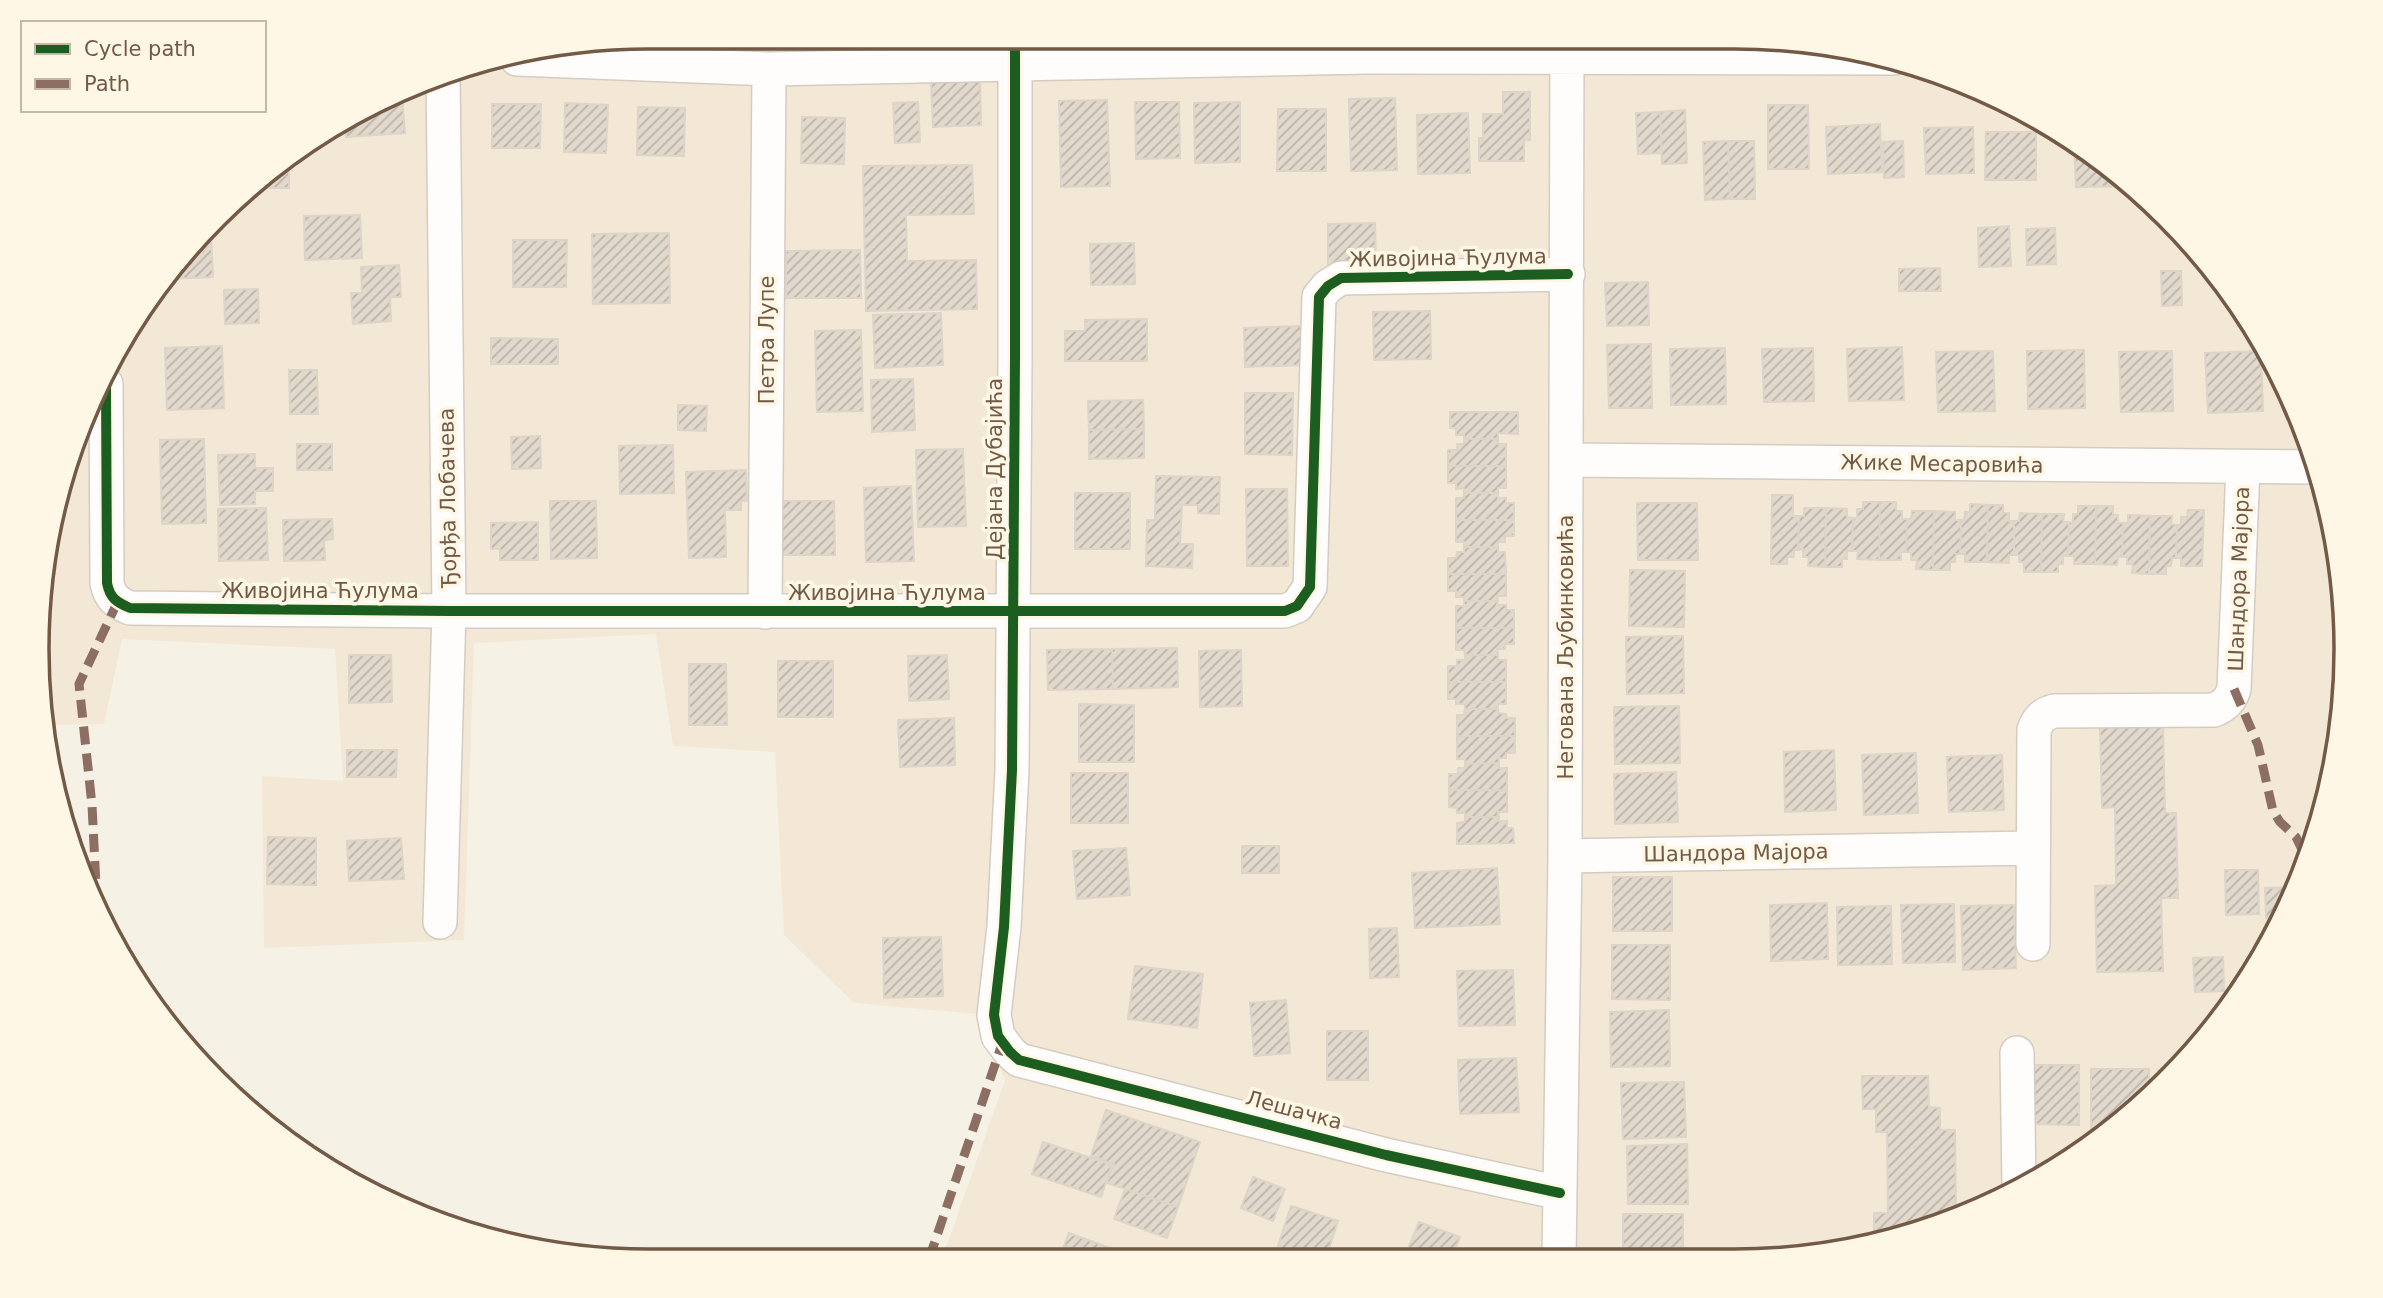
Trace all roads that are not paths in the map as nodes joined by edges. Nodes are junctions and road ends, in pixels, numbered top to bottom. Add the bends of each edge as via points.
1 (1175, 49) edge
2 (1567, 49) edge
3 (1626, 49) edge
4 (1015, 51) edge
5 (1821, 56) edge
6 (538, 60) edge
7 (769, 69) junction
8 (443, 86) edge
9 (1568, 274) junction
10 (106, 395) edge
11 (1567, 460) junction
12 (2243, 467) junction
13 (2305, 467) edge
14 (449, 611) junction
15 (765, 612) junction
16 (1014, 612) junction
17 (2032, 848) junction
18 (1565, 856) junction
19 (440, 922) dead end
20 (2033, 944) dead end
21 (2017, 1053) dead end
22 (1019, 1060) joint
23 (2021, 1176) edge
24 (1560, 1193) junction
25 (1559, 1249) edge

1 - 4 street
2 - 9 street, Негована Љубинковића
3 - 5 street
4 - 7 street
4 - 16 street, Дејана Дубајића
6 - 7 street
7 - 15 street, Петра Лупе
8 - 14 street, Ђорђа Лобачева
9 - 11 street, Негована Љубинковића
9 - 16 street, Живојина Ћулума via 1341,278 1318,297 1310,587 1297,606 1285,611
10 - 14 street, Живојина Ћулума via 107,583 117,603 142,609
11 - 12 street, Жике Месаровића
11 - 18 street, Негована Љубинковића
12 - 13 street, Жике Месаровића
12 - 17 street, Шандора Мајора via 2235,689 2230,700 2214,710 2046,713 2034,730
14 - 15 street, Живојина Ћулума
14 - 19 street, Ђорђа Лобачева
15 - 16 street, Живојина Ћулума
16 - 22 street, Дејана Дубајића via 1007,880 994,1015 998,1036
17 - 18 street, Шандора Мајора
17 - 20 street, Шандора Мајора
18 - 24 street, Негована Љубинковића
21 - 23 street
22 - 24 street, Лешачка via 1386,1155
24 - 25 street, Негована Љубинковића

